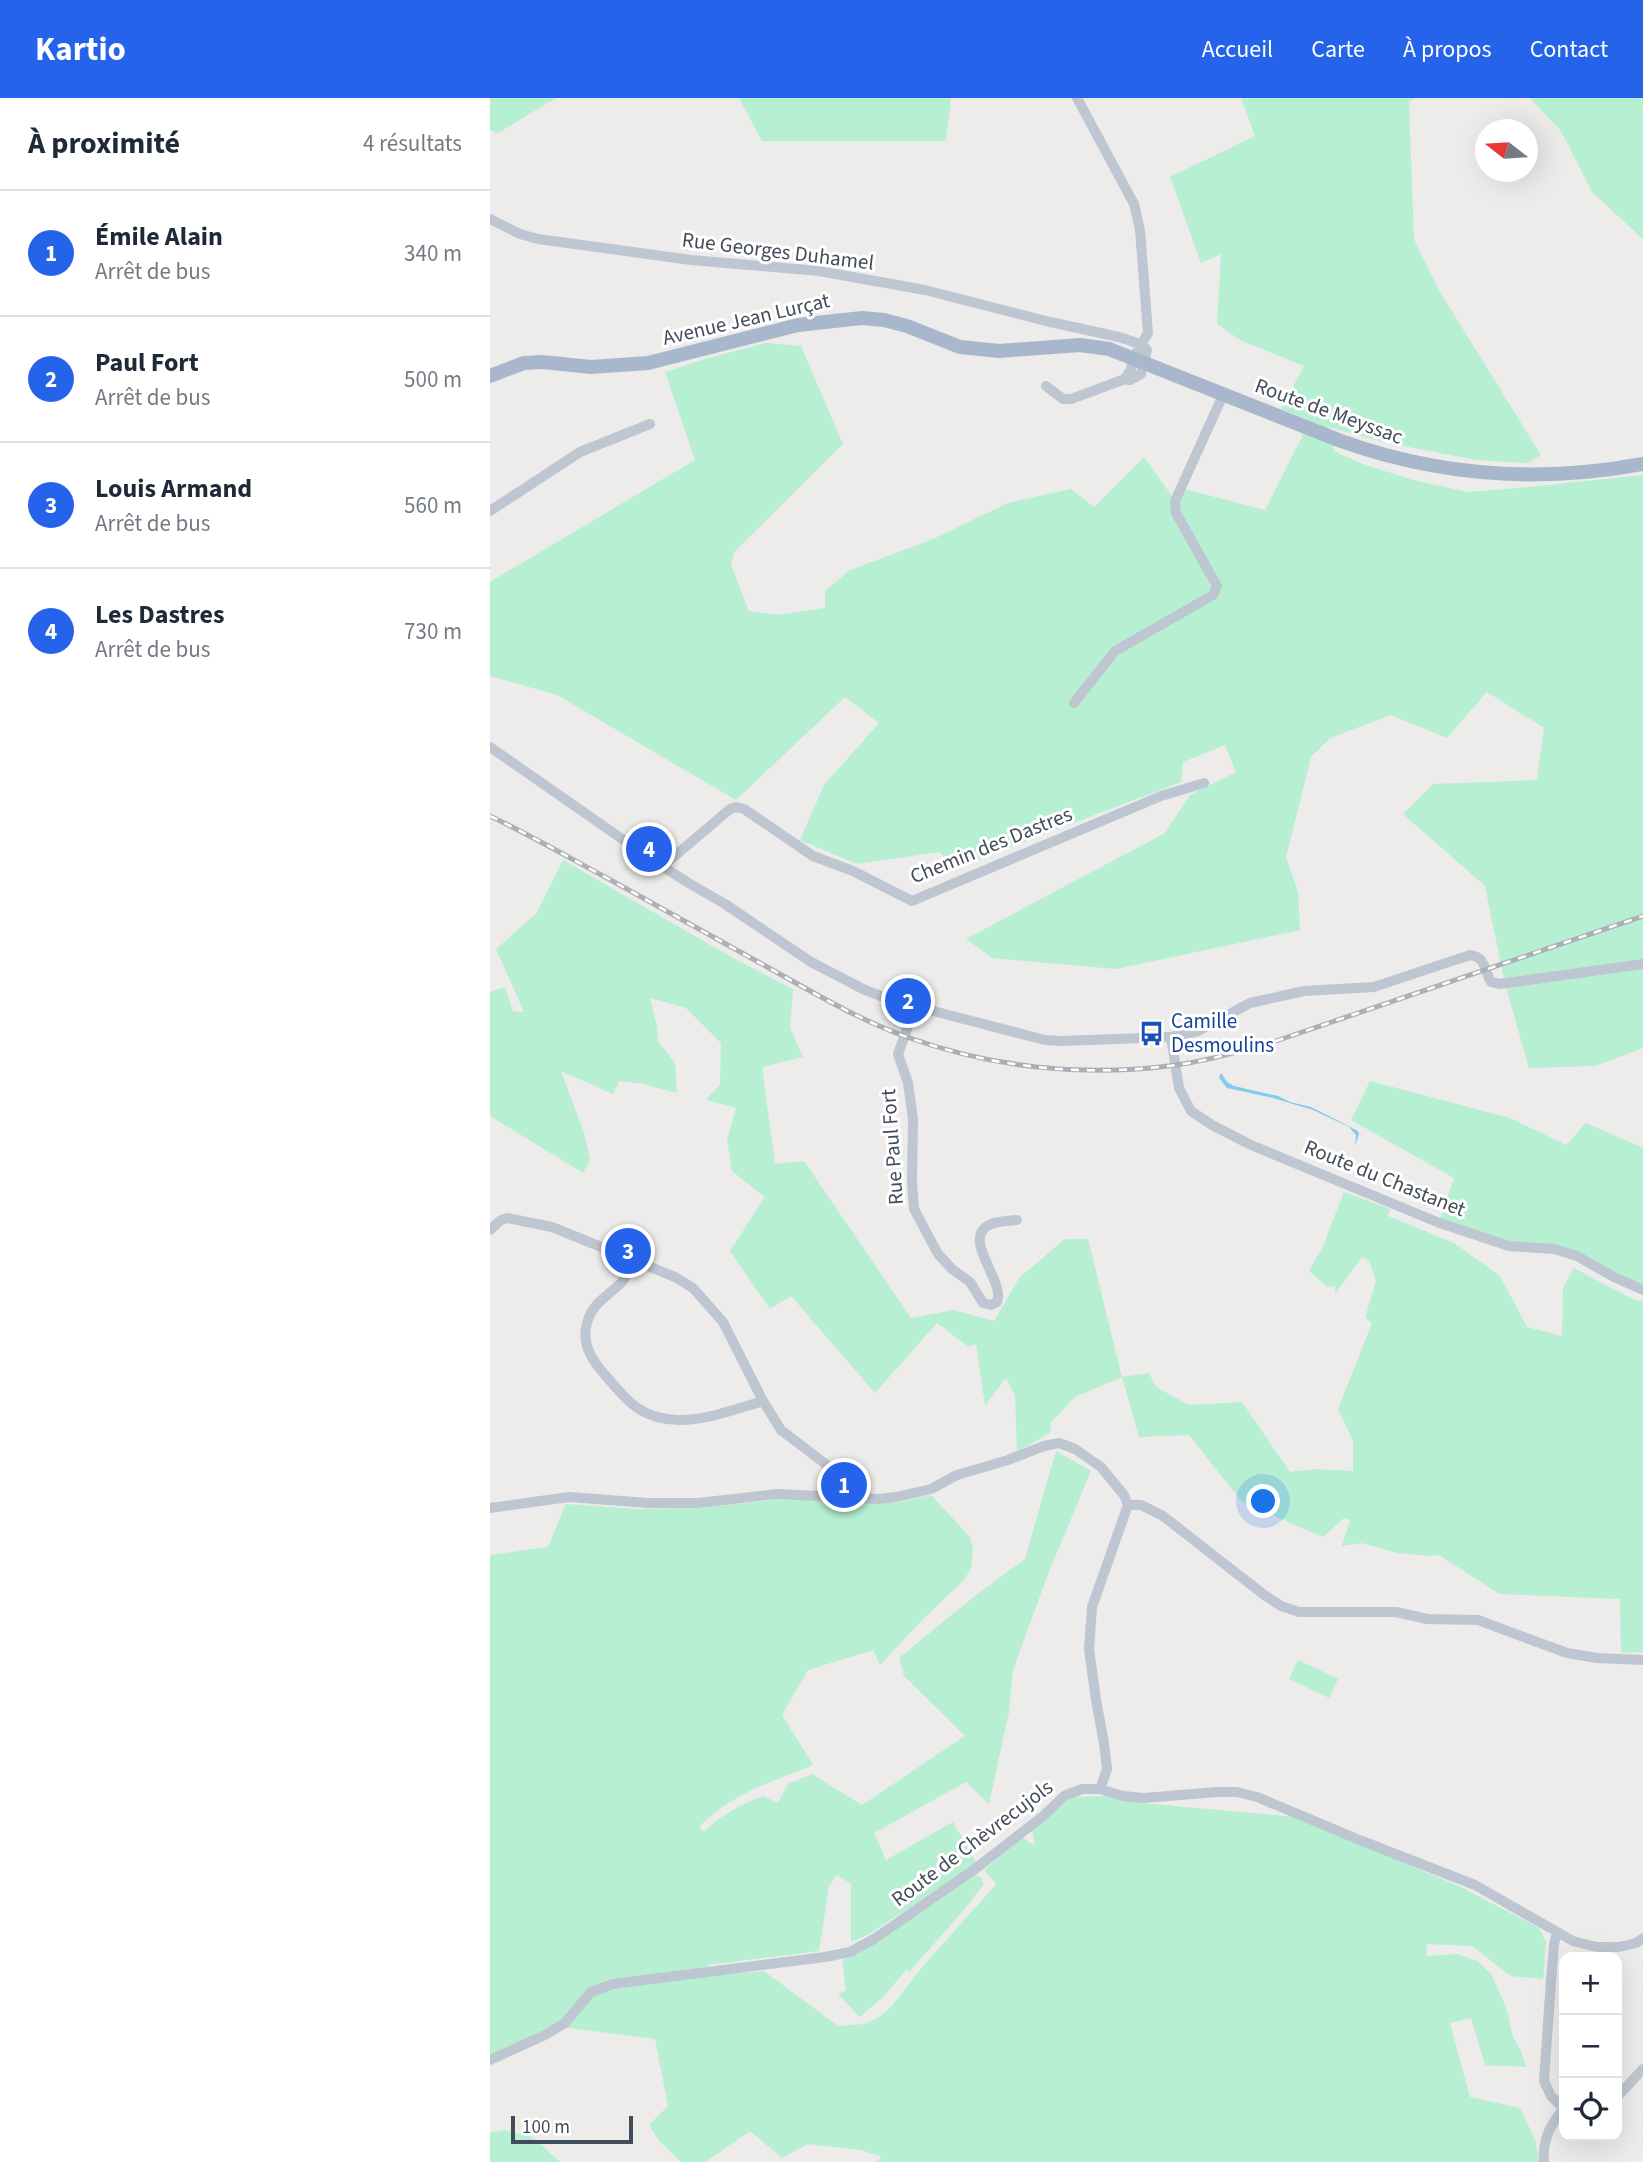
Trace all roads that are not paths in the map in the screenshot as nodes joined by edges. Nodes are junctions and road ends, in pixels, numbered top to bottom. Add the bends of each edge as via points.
1 (1077, 98) edge
2 (490, 219) edge
3 (1143, 345) junction
4 (1139, 360) junction
5 (490, 376) edge
6 (1046, 386) dead end
7 (1223, 395) junction
8 (650, 424) dead end
9 (1643, 464) edge
10 (490, 511) edge
11 (1074, 704) dead end
12 (490, 747) edge
13 (1204, 783) dead end
14 (663, 866) junction
15 (1643, 964) edge
16 (915, 1007) junction
17 (1171, 1037) junction
18 (1017, 1220) dead end
19 (490, 1230) edge
20 (634, 1260) junction
21 (1643, 1290) edge
22 (763, 1401) junction
23 (836, 1496) junction
24 (1128, 1505) junction
25 (490, 1508) edge
26 (1643, 1660) edge
27 (1100, 1789) junction
28 (1558, 1933) junction
29 (1643, 1938) edge
30 (490, 2060) edge
31 (1643, 2069) edge
32 (1622, 2092) edge
33 (1559, 2104) edge
34 (1559, 2116) edge
35 (1544, 2162) edge

1 - 3 street via 1134,204 1149,333
2 - 3 street, Rue Georges Duhamel via 538,239 691,260 819,271 925,290
3 - 4 street
4 - 5 main road, Avenue Jean Lurçat via 1080,345 999,351 960,347 907,326 862,318 798,325 648,363 592,367 524,363
4 - 6 street via 1125,379 1071,398 1063,399
4 - 7 main road, Route de Meyssac
7 - 9 main road, Route de Meyssac via 1416,464 1526,476
7 - 11 street via 1175,501 1177,513 1217,586 1213,595 1115,651
8 - 10 street via 580,452
12 - 14 street
13 - 14 street, Chemin des Dastres via 1161,796 912,901 813,856 736,807
14 - 16 street via 811,962 865,990
15 - 17 street via 1500,984 1491,982 1477,956 1469,955 1374,987 1304,991 1250,1003 1198,1031
16 - 17 street via 1045,1040
16 - 18 street, Rue Paul Fort via 898,1054 913,1119 914,1209 938,1254 970,1282 983,1303 991,1305 1000,1295 985,1262 980,1236 992,1223
17 - 21 street, Route du Chastanet via 1179,1088 1191,1111 1212,1125 1437,1222 1509,1246 1554,1249 1577,1256
19 - 20 street via 501,1220 514,1218 552,1227
20 - 22 street via 675,1277 705,1301 723,1322
20 - 22 street via 623,1280 592,1310 585,1337 595,1363 628,1401 640,1411 682,1420
22 - 23 street via 781,1430 832,1469
23 - 24 street via 879,1499 931,1489 957,1475 1059,1443 1101,1467
23 - 25 street via 778,1494 698,1503 569,1497
24 - 26 street via 1141,1505 1163,1516 1263,1594 1299,1612 1396,1612 1427,1619 1478,1620 1567,1653
24 - 27 street via 1092,1607 1089,1649 1107,1769
27 - 28 street, Route de Chèvrecujols via 1144,1798 1217,1792 1257,1797 1475,1885
27 - 30 street, Route de Chèvrecujols via 1064,1796 961,1880 850,1952 613,1984 591,1992 565,2023
28 - 29 street, Route de Chèvrecujols via 1597,1947 1619,1947
28 - 33 street via 1544,2081
31 - 32 street
34 - 35 street via 1545,2137

